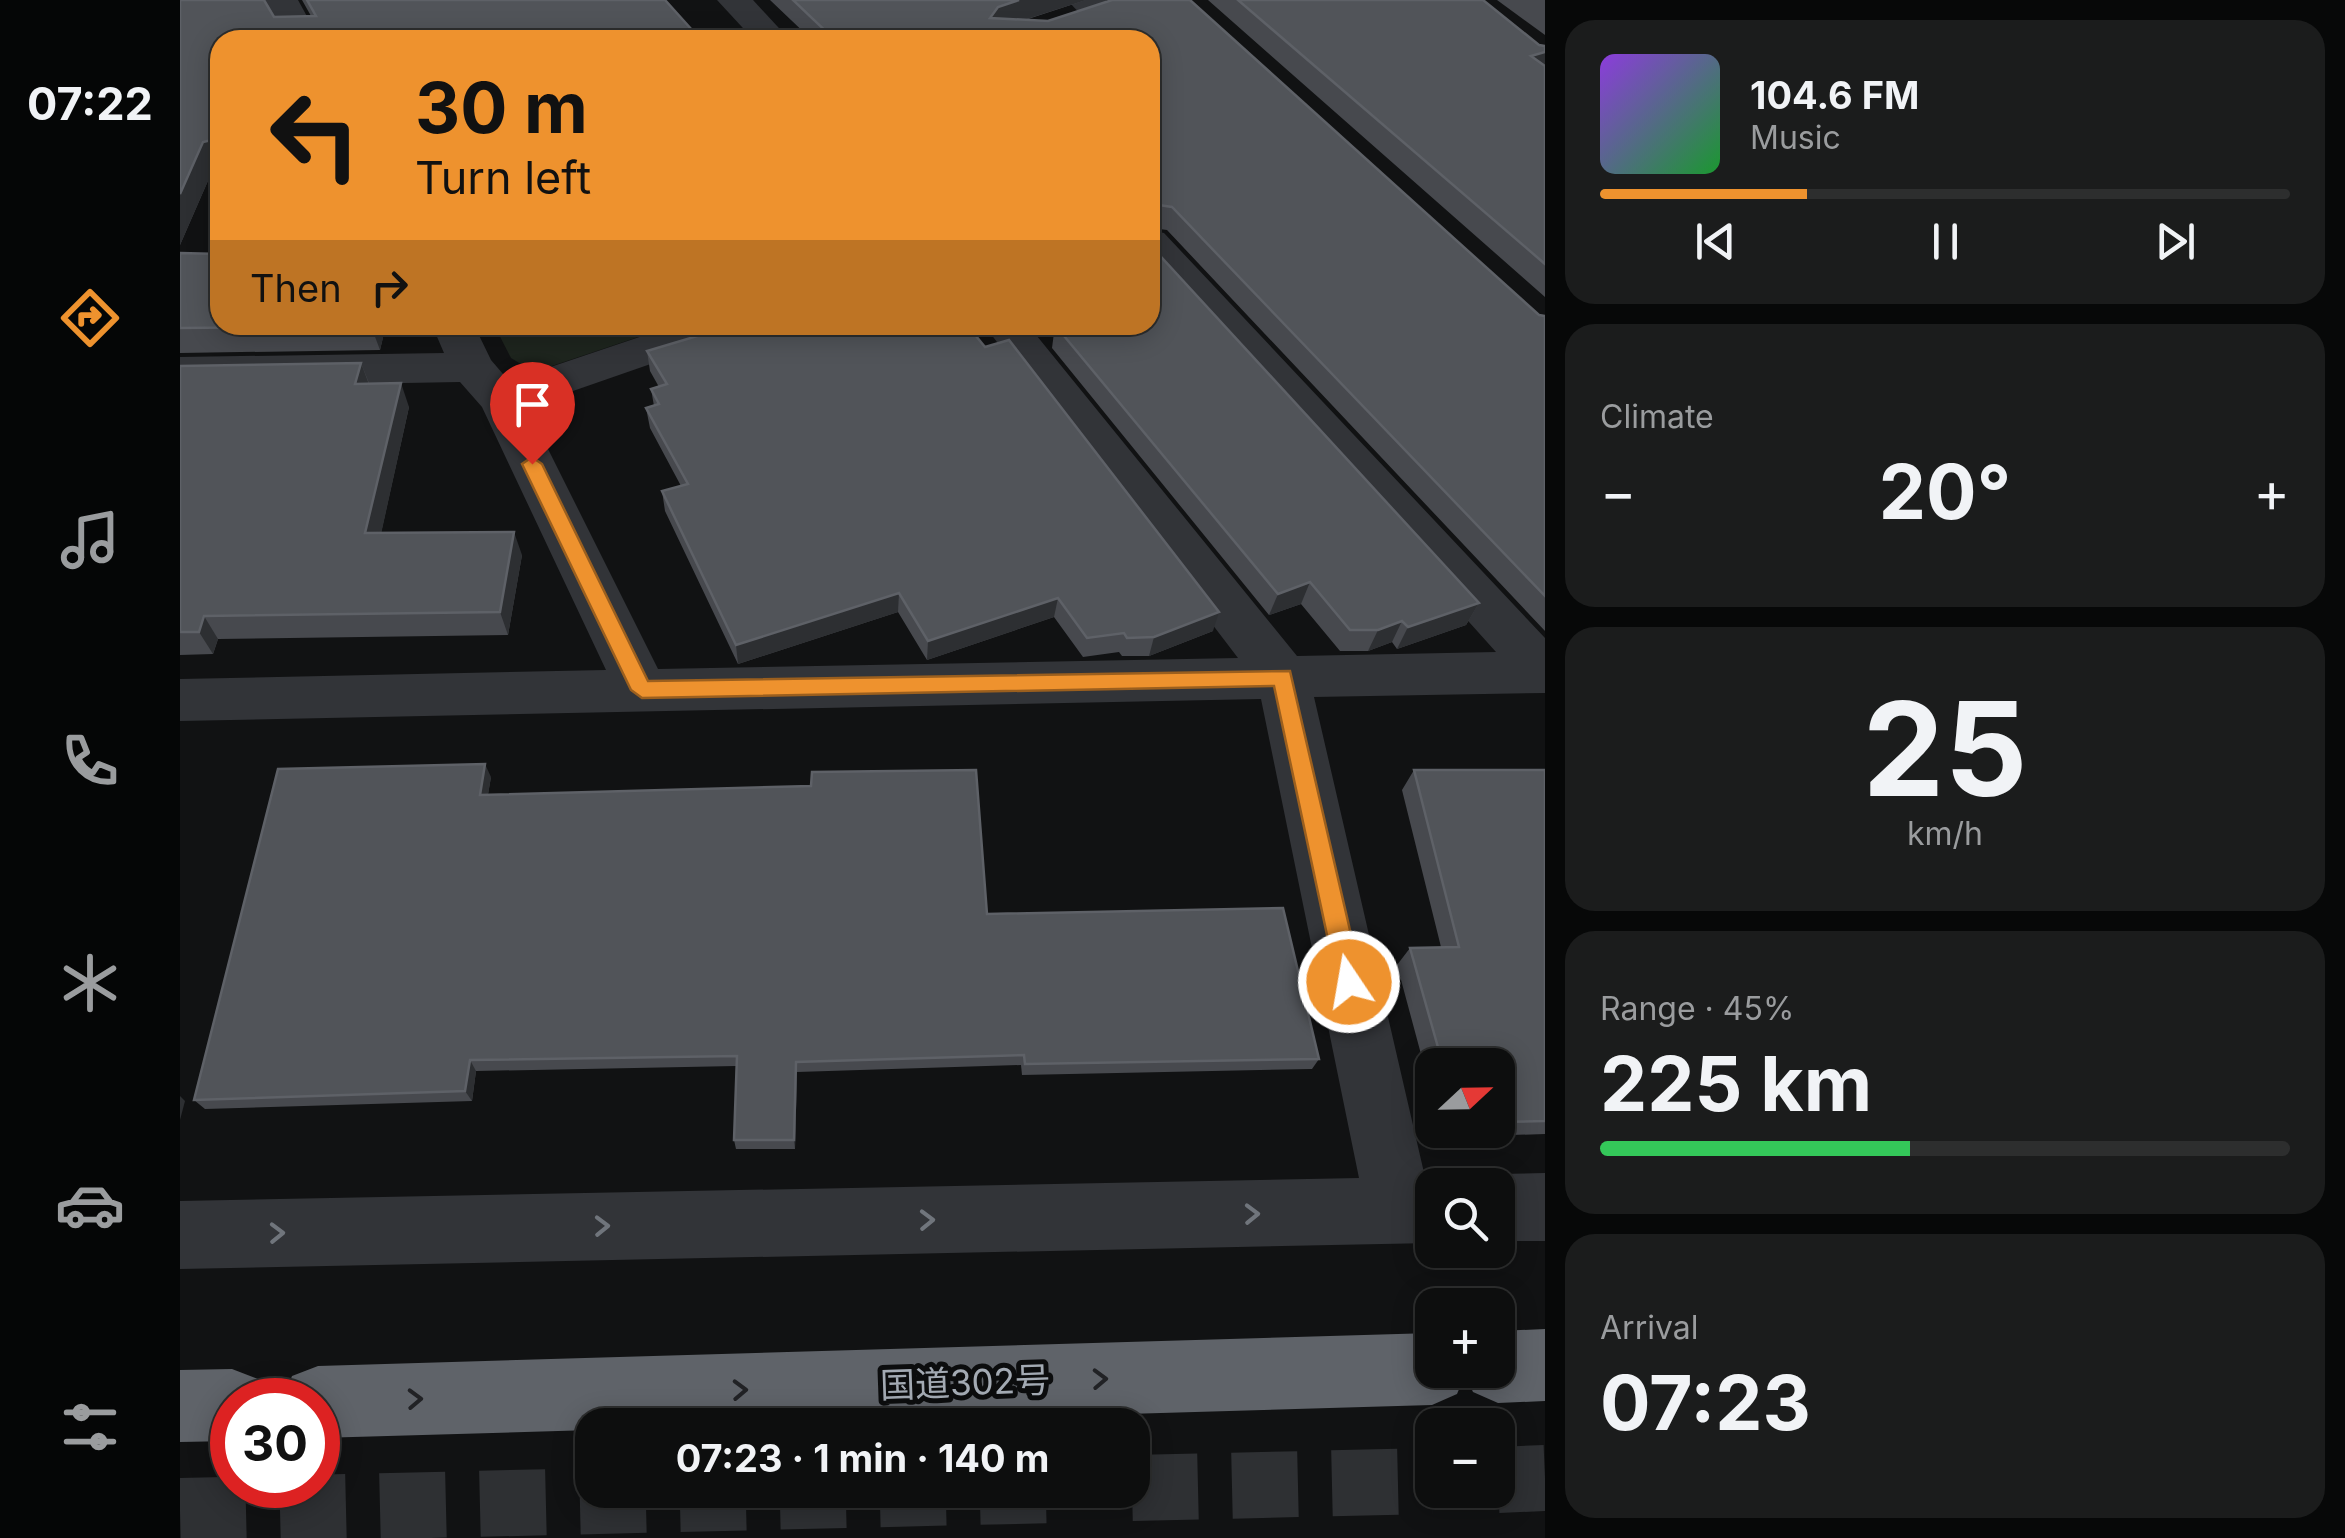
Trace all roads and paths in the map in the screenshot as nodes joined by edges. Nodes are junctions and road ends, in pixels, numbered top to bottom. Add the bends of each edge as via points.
1 (281, 0) edge
2 (734, 0) edge
3 (1132, 0) edge
4 (1082, 11) edge
5 (298, 30) edge
6 (762, 30) edge
7 (1160, 253) edge
8 (656, 335) edge
9 (1013, 335) edge
10 (475, 364) edge
11 (180, 372) edge
12 (1545, 672) edge
13 (1282, 677) junction
14 (642, 690) junction
15 (180, 700) edge
16 (1415, 1206) edge
17 (1545, 1206) edge
18 (1515, 1207) edge
19 (1415, 1210) edge
20 (180, 1235) edge
21 (1545, 1365) edge
22 (1515, 1366) edge
23 (1415, 1369) edge
24 (340, 1401) edge
25 (210, 1405) edge
26 (180, 1406) edge

1 - 5 street
2 - 6 street
3 - 4 street
7 - 12 street
8 - 10 street
9 - 13 street
10 - 11 street
10 - 14 street
12 - 13 street
13 - 14 street
13 - 16 street
14 - 15 street
17 - 18 street
20 -> 19 street
21 - 22 highway
24 -> 23 highway, 国道302号
25 - 26 highway

